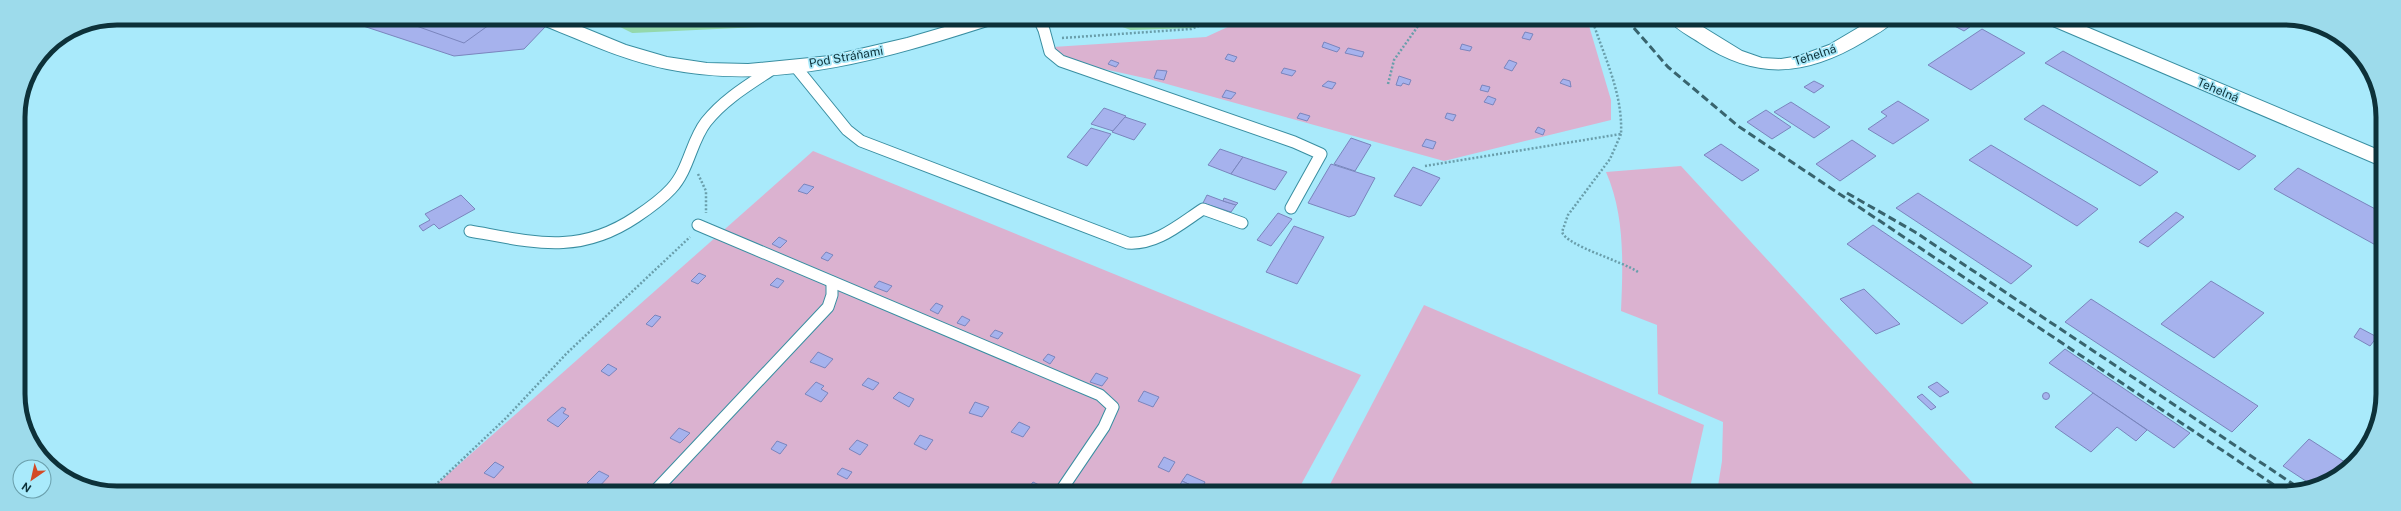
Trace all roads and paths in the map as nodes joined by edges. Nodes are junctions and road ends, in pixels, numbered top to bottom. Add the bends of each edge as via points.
1 (561, 25) edge
2 (971, 25) edge
3 (1042, 25) edge
4 (1201, 25) edge
5 (1418, 25) edge
6 (1594, 25) edge
7 (1687, 25) edge
8 (1876, 25) edge
9 (2067, 25) edge
10 (1045, 30) junction
11 (795, 66) junction
12 (774, 68) junction
13 (1388, 84) dead end
14 (1621, 134) junction
15 (690, 158) junction
16 (2376, 158) edge
17 (1425, 166) dead end
18 (1291, 208) dead end
19 (1242, 223) dead end
20 (698, 225) junction
21 (470, 230) dead end
22 (1638, 272) dead end
23 (832, 282) junction
24 (434, 486) edge
25 (660, 486) edge
26 (1064, 486) edge

1 - 12 street, Pod Stráňami via 654,60 698,69
2 - 11 street, Pod Stráňami via 904,46
3 - 10 lane
4 - 10 path via 1191,29 1062,38 1053,36
5 - 13 path via 1394,60
6 - 14 path via 1617,91 1622,114
7 - 8 street, Tehelná via 1741,58 1780,65 1806,61 1828,53
9 - 16 street, Tehelná
10 - 18 lane via 1048,51 1061,61 1294,142 1320,154
11 - 12 street, Pod Stráňami
11 - 19 lane via 847,130 861,141 1128,244 1151,241 1203,209
12 - 15 lane via 733,95 706,123
14 - 17 path
14 - 22 path via 1618,146 1606,166 1570,212 1562,228 1563,236 1568,241 1606,254
15 - 20 path via 706,191 707,213
15 - 21 lane via 671,189 645,211 615,231 582,242 534,242
20 - 23 lane
20 - 24 path via 690,238 567,353 506,418
23 - 25 lane via 832,295 828,307
23 - 26 lane via 1100,395 1113,407 1104,427

